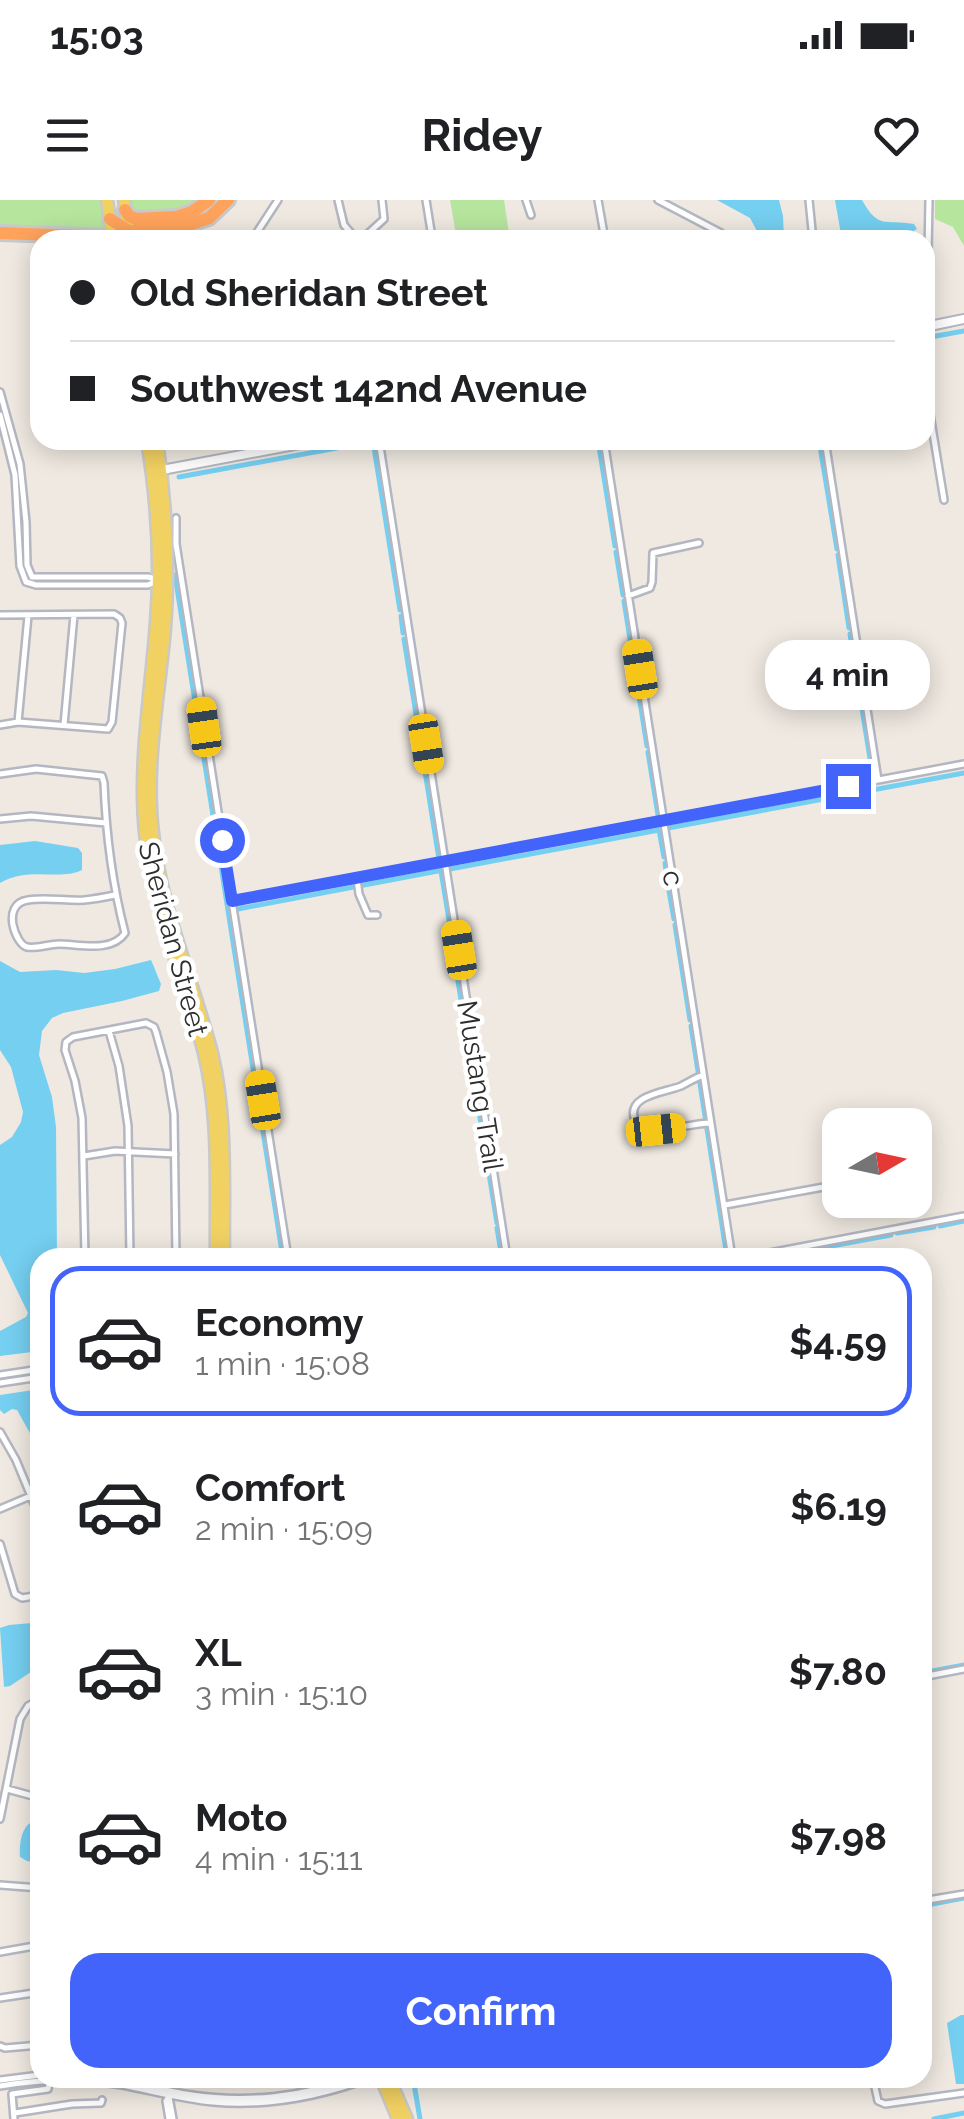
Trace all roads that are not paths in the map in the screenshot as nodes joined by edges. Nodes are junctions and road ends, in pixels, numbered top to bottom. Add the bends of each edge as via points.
1 (107, 200) edge
2 (209, 200) edge
3 (228, 200) edge
4 (278, 200) edge
5 (338, 200) edge
6 (382, 200) edge
7 (426, 200) edge
8 (526, 200) edge
9 (598, 200) edge
10 (658, 200) edge
11 (808, 200) edge
12 (929, 200) edge
13 (124, 205) edge
14 (531, 215) dead end
15 (110, 219) junction
16 (112, 230) edge
17 (124, 230) edge
18 (131, 230) edge
19 (153, 230) edge
20 (258, 230) edge
21 (349, 230) edge
22 (371, 230) edge
23 (431, 230) edge
24 (603, 230) edge
25 (715, 230) edge
26 (812, 230) edge
27 (928, 230) edge
28 (0, 233) edge
29 (30, 234) edge
30 (964, 320) edge
31 (935, 325) edge
32 (0, 392) edge
33 (0, 416) edge
34 (935, 445) edge
35 (150, 450) edge
36 (157, 450) edge
37 (257, 450) edge
38 (381, 450) edge
39 (606, 450) edge
40 (827, 450) edge
41 (156, 476) junction
42 (944, 500) dead end
43 (176, 518) dead end
44 (699, 543) dead end
45 (163, 580) junction
46 (628, 596) junction
47 (0, 615) edge
48 (28, 615) junction
49 (74, 615) junction
50 (18, 722) junction
51 (64, 725) junction
52 (0, 726) edge
53 (964, 764) edge
54 (0, 774) edge
55 (878, 780) junction
56 (0, 819) edge
57 (663, 820) junction
58 (106, 823) junction
59 (445, 861) junction
60 (356, 878) junction
61 (115, 895) junction
62 (232, 901) junction
63 (377, 915) dead end
64 (108, 1031) junction
65 (701, 1076) junction
66 (707, 1123) junction
67 (129, 1152) junction
68 (175, 1154) junction
69 (84, 1156) junction
70 (822, 1187) edge
71 (724, 1205) junction
72 (964, 1216) edge
73 (84, 1248) edge
74 (130, 1248) edge
75 (176, 1248) edge
76 (220, 1248) edge
77 (286, 1248) edge
78 (505, 1248) edge
79 (730, 1248) edge
80 (795, 1248) edge
81 (30, 1370) edge
82 (0, 1375) edge
83 (30, 1378) edge
84 (0, 1383) edge
85 (0, 1432) edge
86 (30, 1492) edge
87 (30, 1497) edge
88 (0, 1510) edge
89 (0, 1544) edge
90 (30, 1595) edge
91 (964, 1669) edge
92 (932, 1674) edge
93 (30, 1705) edge
94 (6, 1789) junction
95 (30, 1795) edge
96 (0, 1819) edge
97 (0, 1885) edge
98 (30, 1887) edge
99 (964, 1894) edge
100 (932, 1900) edge
101 (30, 1947) edge
102 (0, 1952) edge
103 (30, 1994) edge
104 (0, 1998) edge
105 (30, 2045) edge
106 (0, 2046) edge
107 (30, 2078) edge
108 (30, 2081) edge
109 (0, 2083) edge
110 (48, 2088) edge
111 (132, 2088) edge
112 (152, 2088) edge
113 (320, 2088) edge
114 (339, 2088) edge
115 (385, 2088) edge
116 (394, 2088) edge
117 (875, 2088) edge
118 (964, 2093) edge
119 (169, 2096) junction
120 (102, 2100) dead end
121 (14, 2116) edge
122 (171, 2119) edge
123 (398, 2119) edge
124 (407, 2119) edge

1 - 15 main road
2 - 13 highway via 180,216 136,219
3 - 19 highway via 200,222
4 - 20 street
5 - 21 street
6 - 22 street via 384,219
7 - 23 street
8 - 14 street
9 - 24 street
10 - 25 street
11 - 26 street
12 - 27 street
13 - 18 main road
15 - 16 main road
15 - 17 highway
28 - 29 highway
30 - 31 street
32 - 45 street via 20,464 28,573
33 - 45 street via 15,475 26,582
34 - 42 street
35 - 41 main road, Sheridan Street
36 - 41 main road, Sheridan Street
37 - 41 street
38 - 59 street, Mustang Trail
39 - 46 street, c
40 - 55 street
41 - 45 main road, Sheridan Street
41 - 45 main road, Sheridan Street via 164,493
43 - 62 street
44 - 46 street via 653,553 650,588
45 - 76 main road, Sheridan Street via 144,740 145,834 210,1080
46 - 57 street, c
47 - 48 street
48 - 49 street
48 - 50 street
49 - 51 street
49 - 51 street via 114,614 122,622 112,722 102,730
50 - 51 street
50 - 52 street
53 - 55 street
54 - 58 street via 36,769 102,776
55 - 57 street
56 - 58 street
57 - 59 street
57 - 65 street, c
58 - 61 street
59 - 60 street
59 - 78 street, Mustang Trail
60 - 62 street
60 - 63 street via 368,915
61 - 61 street via 19,901 12,913 21,945 116,943 125,933
62 - 77 street
64 - 67 street via 126,1100
64 - 68 street via 150,1024 156,1032 174,1114
64 - 69 street via 66,1042
65 - 66 street, c
65 - 66 street via 637,1102 635,1122 656,1130
66 - 71 street, c
67 - 68 street
67 - 69 street
67 - 74 street
68 - 75 street
69 - 73 street
70 - 71 street
71 - 79 street, c
72 - 80 street
81 - 82 street
83 - 84 street
85 - 86 street
87 - 88 street
89 - 90 street via 12,1588 18,1596
91 - 92 street
93 - 94 street via 20,1719
94 - 95 street
94 - 96 street
97 - 98 street
99 - 100 street
101 - 102 street
103 - 104 street
105 - 106 street
107 - 109 street
108 - 109 street
110 - 121 street via 12,2094
111 - 119 street
112 - 113 street via 226,2098
114 - 119 street via 277,2102
115 - 123 main road
116 - 124 main road
117 - 118 street via 885,2104
119 - 122 street
120 - 121 street

